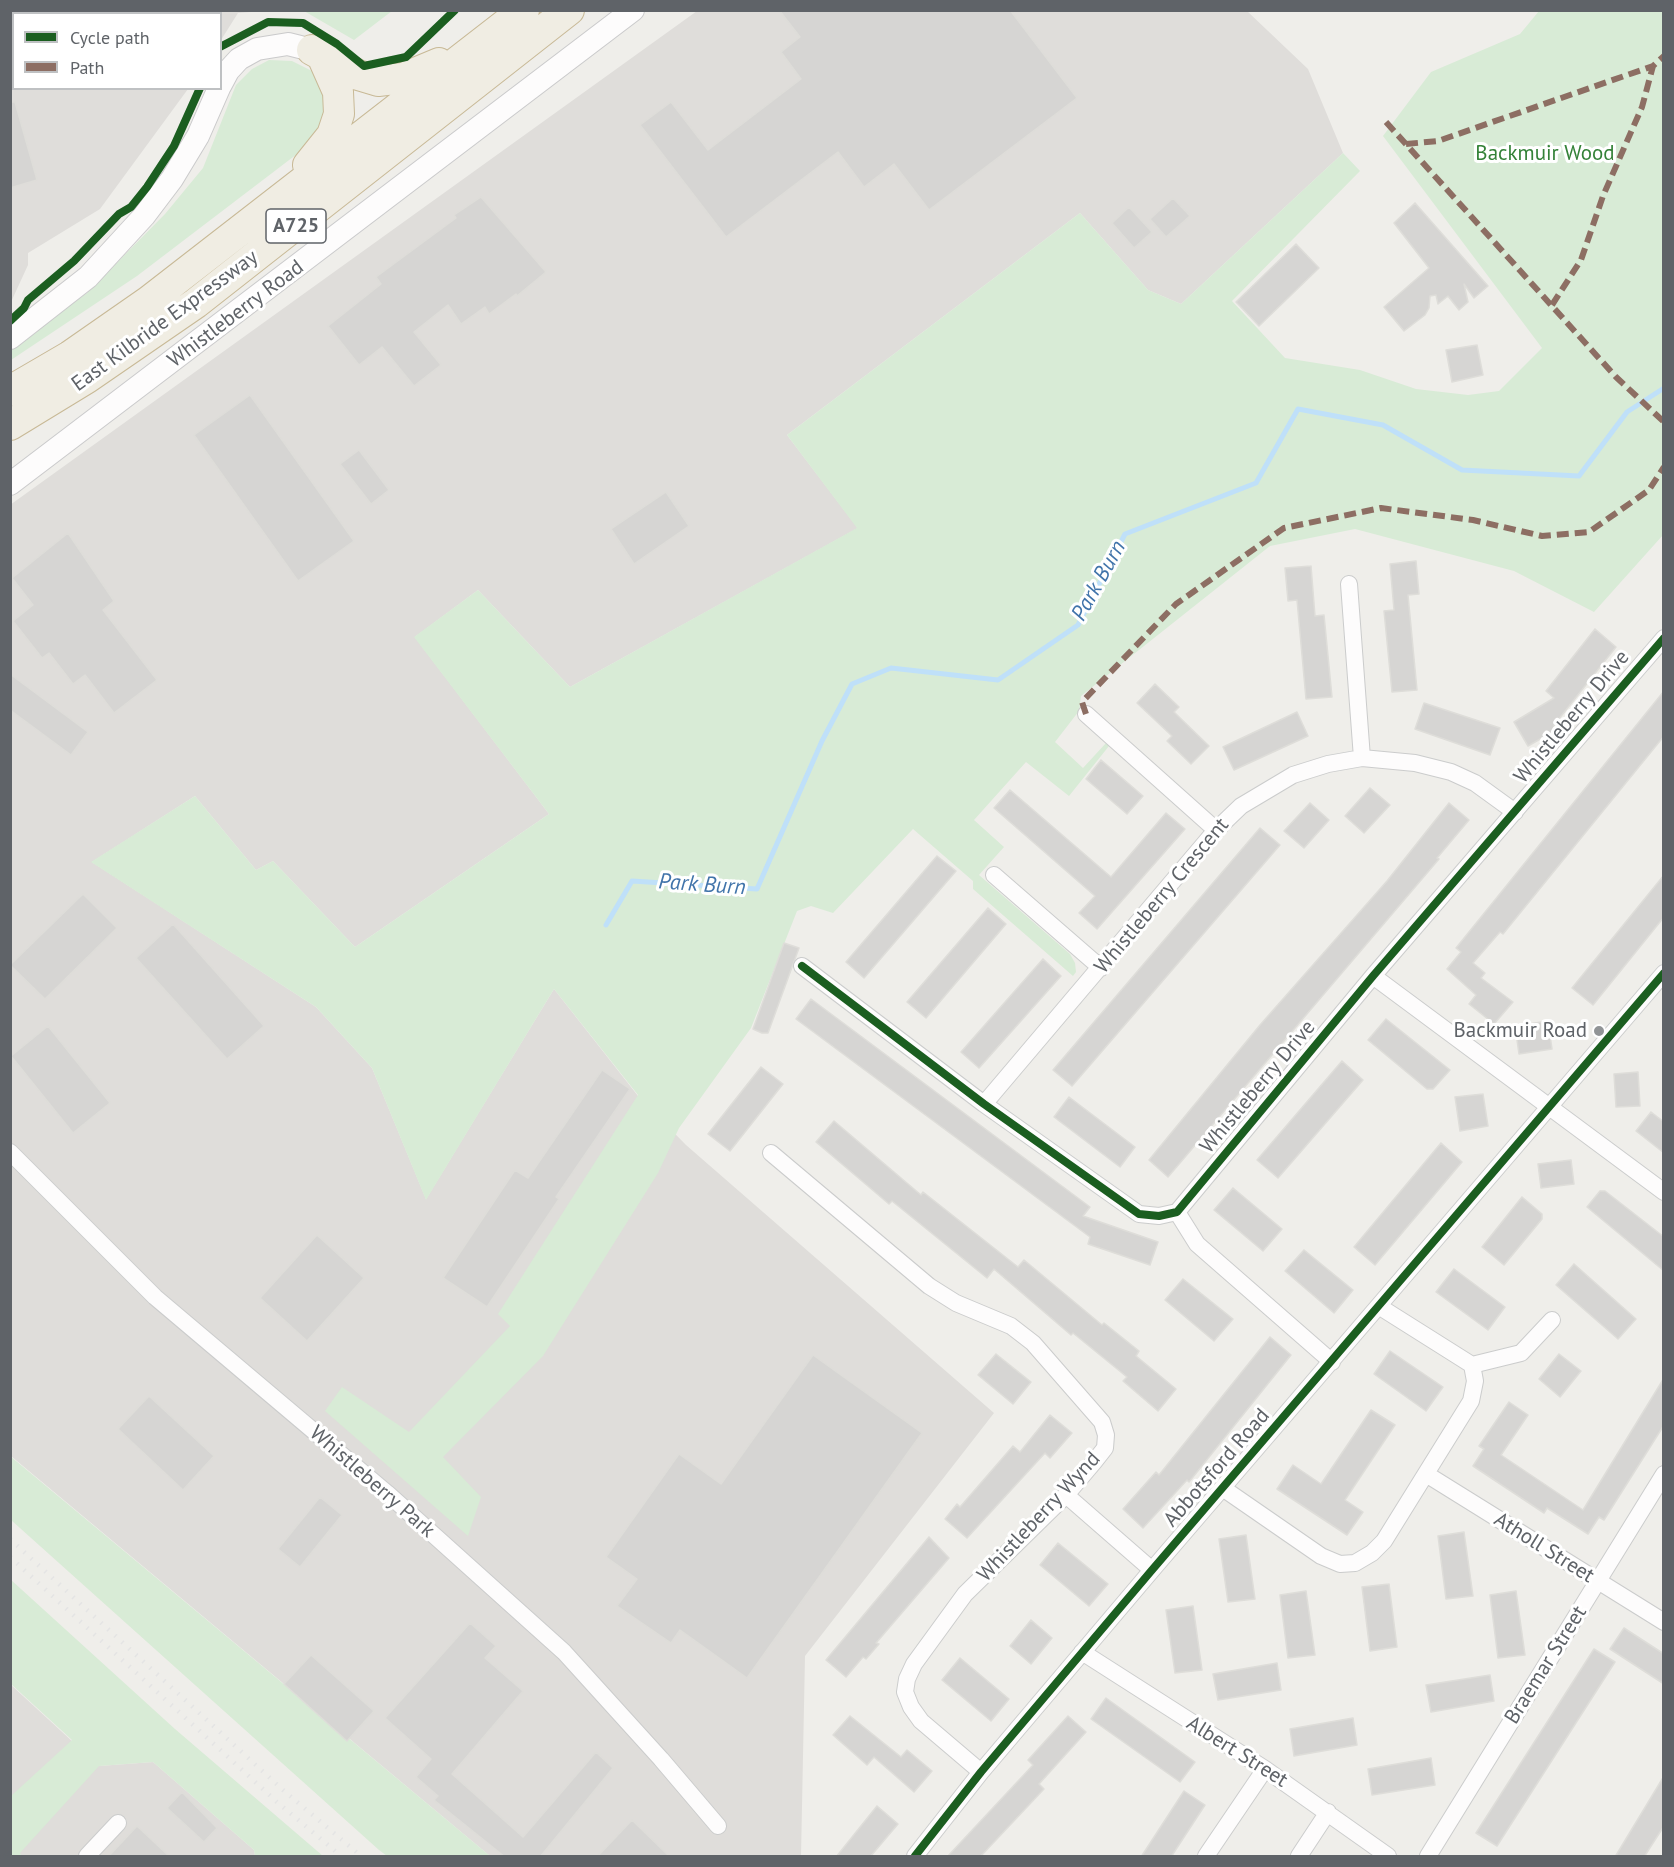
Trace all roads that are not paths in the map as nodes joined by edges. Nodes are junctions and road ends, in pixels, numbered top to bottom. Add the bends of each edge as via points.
1 (524, 10) edge
2 (569, 10) edge
3 (633, 10) edge
4 (317, 53) junction
5 (463, 58) junction
6 (222, 83) edge
7 (219, 90) edge
8 (294, 190) junction
9 (10, 338) edge
10 (10, 391) edge
11 (10, 425) edge
12 (10, 484) edge
13 (1349, 584) dead end
14 (1664, 638) edge
15 (1086, 714) dead end
16 (1362, 758) junction
17 (1515, 812) junction
18 (1215, 830) junction
19 (994, 876) dead end
20 (802, 966) dead end
21 (1101, 968) junction
22 (1664, 973) edge
23 (1373, 976) junction
24 (984, 1104) junction
25 (1551, 1108) junction
26 (10, 1152) edge
27 (771, 1153) dead end
28 (1664, 1192) edge
29 (1177, 1212) junction
30 (1380, 1307) junction
31 (1552, 1320) dead end
32 (1332, 1362) junction
33 (1472, 1365) junction
34 (1426, 1474) junction
35 (1664, 1474) edge
36 (1224, 1489) junction
37 (1066, 1495) junction
38 (1152, 1570) junction
39 (1598, 1582) junction
40 (1664, 1622) edge
41 (1082, 1653) junction
42 (1265, 1769) junction
43 (981, 1772) junction
44 (1328, 1812) junction
45 (118, 1823) dead end
46 (718, 1826) dead end
47 (87, 1857) edge
48 (915, 1857) edge
49 (1206, 1857) edge
50 (1299, 1857) edge
51 (1388, 1857) edge
52 (1428, 1857) edge

1 - 5 highway, East Kilbride Expressway / A725
2 - 11 highway, East Kilbride Expressway / A725 via 196,303 96,373
3 - 12 main road, Whistleberry Road
4 - 5 highway via 378,81 403,78 440,62
4 - 6 main road via 288,44 257,49 239,59
4 - 8 highway via 338,92 339,114 332,135
5 - 8 highway, East Kilbride Expressway / A725
7 - 9 main road via 198,136 144,216 88,277
8 - 10 highway, East Kilbride Expressway / A725 via 149,301 70,356
13 - 16 street
14 - 17 street, Whistleberry Drive
15 - 18 street
16 - 17 street, Whistleberry Crescent via 1415,763 1451,772 1475,783
16 - 18 street, Whistleberry Crescent via 1293,775 1242,806
17 - 23 street, Whistleberry Drive
18 - 21 street, Whistleberry Crescent
19 - 21 street
20 - 24 street
21 - 24 street, Whistleberry Crescent
22 - 25 street, Abbotsford Road
23 - 25 street
23 - 29 street, Whistleberry Drive
24 - 29 street via 1139,1214 1159,1216
25 - 28 street
25 - 30 street, Abbotsford Road
26 - 46 street, Whistleberry Park via 155,1297 387,1493 564,1652
27 - 37 street, Whistleberry Wynd via 929,1286 956,1303 1011,1326 1033,1343 1088,1403 1102,1422 1104,1448
29 - 32 street via 1197,1244
30 - 32 street, Abbotsford Road
30 - 33 street
31 - 33 street via 1521,1353
32 - 36 street, Abbotsford Road
33 - 34 street via 1475,1381 1471,1401
34 - 36 street via 1384,1541 1355,1563 1340,1564 1321,1556
34 - 39 street, Atholl Street
35 - 39 street, Braemar Street
36 - 38 street, Abbotsford Road
37 - 38 street
37 - 43 street, Whistleberry Wynd via 965,1594 907,1679 905,1692 921,1720
38 - 41 street, Abbotsford Road
39 - 40 street, Atholl Street
39 - 52 street, Braemar Street
41 - 42 street, Albert Street
41 - 43 street, Abbotsford Road
42 - 44 street, Albert Street
42 - 49 street
43 - 48 street, Abbotsford Road
44 - 50 street
44 - 51 street, Albert Street
45 - 47 street

